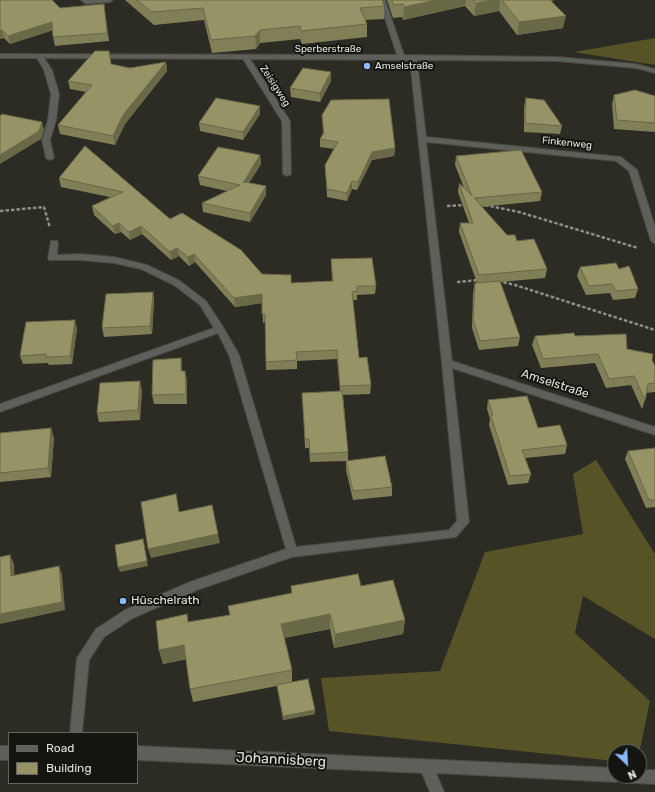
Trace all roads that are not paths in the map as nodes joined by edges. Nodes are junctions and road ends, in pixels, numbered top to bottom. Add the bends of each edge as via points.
1 (84, 0) edge
2 (110, 0) edge
3 (382, 0) edge
4 (0, 56) edge
5 (40, 57) junction
6 (246, 58) junction
7 (402, 59) junction
8 (413, 59) junction
9 (655, 71) edge
10 (423, 139) junction
11 (50, 158) dead end
12 (287, 174) dead end
13 (655, 241) edge
14 (54, 243) road end
15 (220, 329) junction
16 (447, 363) junction
17 (0, 408) edge
18 (655, 431) edge
19 (292, 552) junction
20 (76, 732) edge
21 (138, 753) edge
22 (426, 767) junction
23 (607, 775) edge
24 (437, 792) edge

1 - 2 street
3 - 7 street
4 - 5 street, Sperberstraße
5 - 6 street, Sperberstraße
5 - 11 street via 48,70 55,94 52,120 46,140
6 - 7 street, Sperberstraße
6 - 12 street, Zeisigweg via 286,121
7 - 8 street, Sperberstraße
8 - 9 street, Sperberstraße via 558,60 636,66
8 - 10 street
10 - 13 street, Finkenweg via 618,159 633,170
10 - 16 street
14 - 15 street via 52,258 114,260 144,267 176,283 203,303
15 - 17 street
15 - 19 street via 234,355
16 - 18 street, Amselstraße
16 - 19 street via 463,522 452,534
19 - 20 street via 165,598 129,614 100,633 83,658
21 - 22 street, Johannisberg
22 - 23 street, Johannisberg
22 - 24 street

